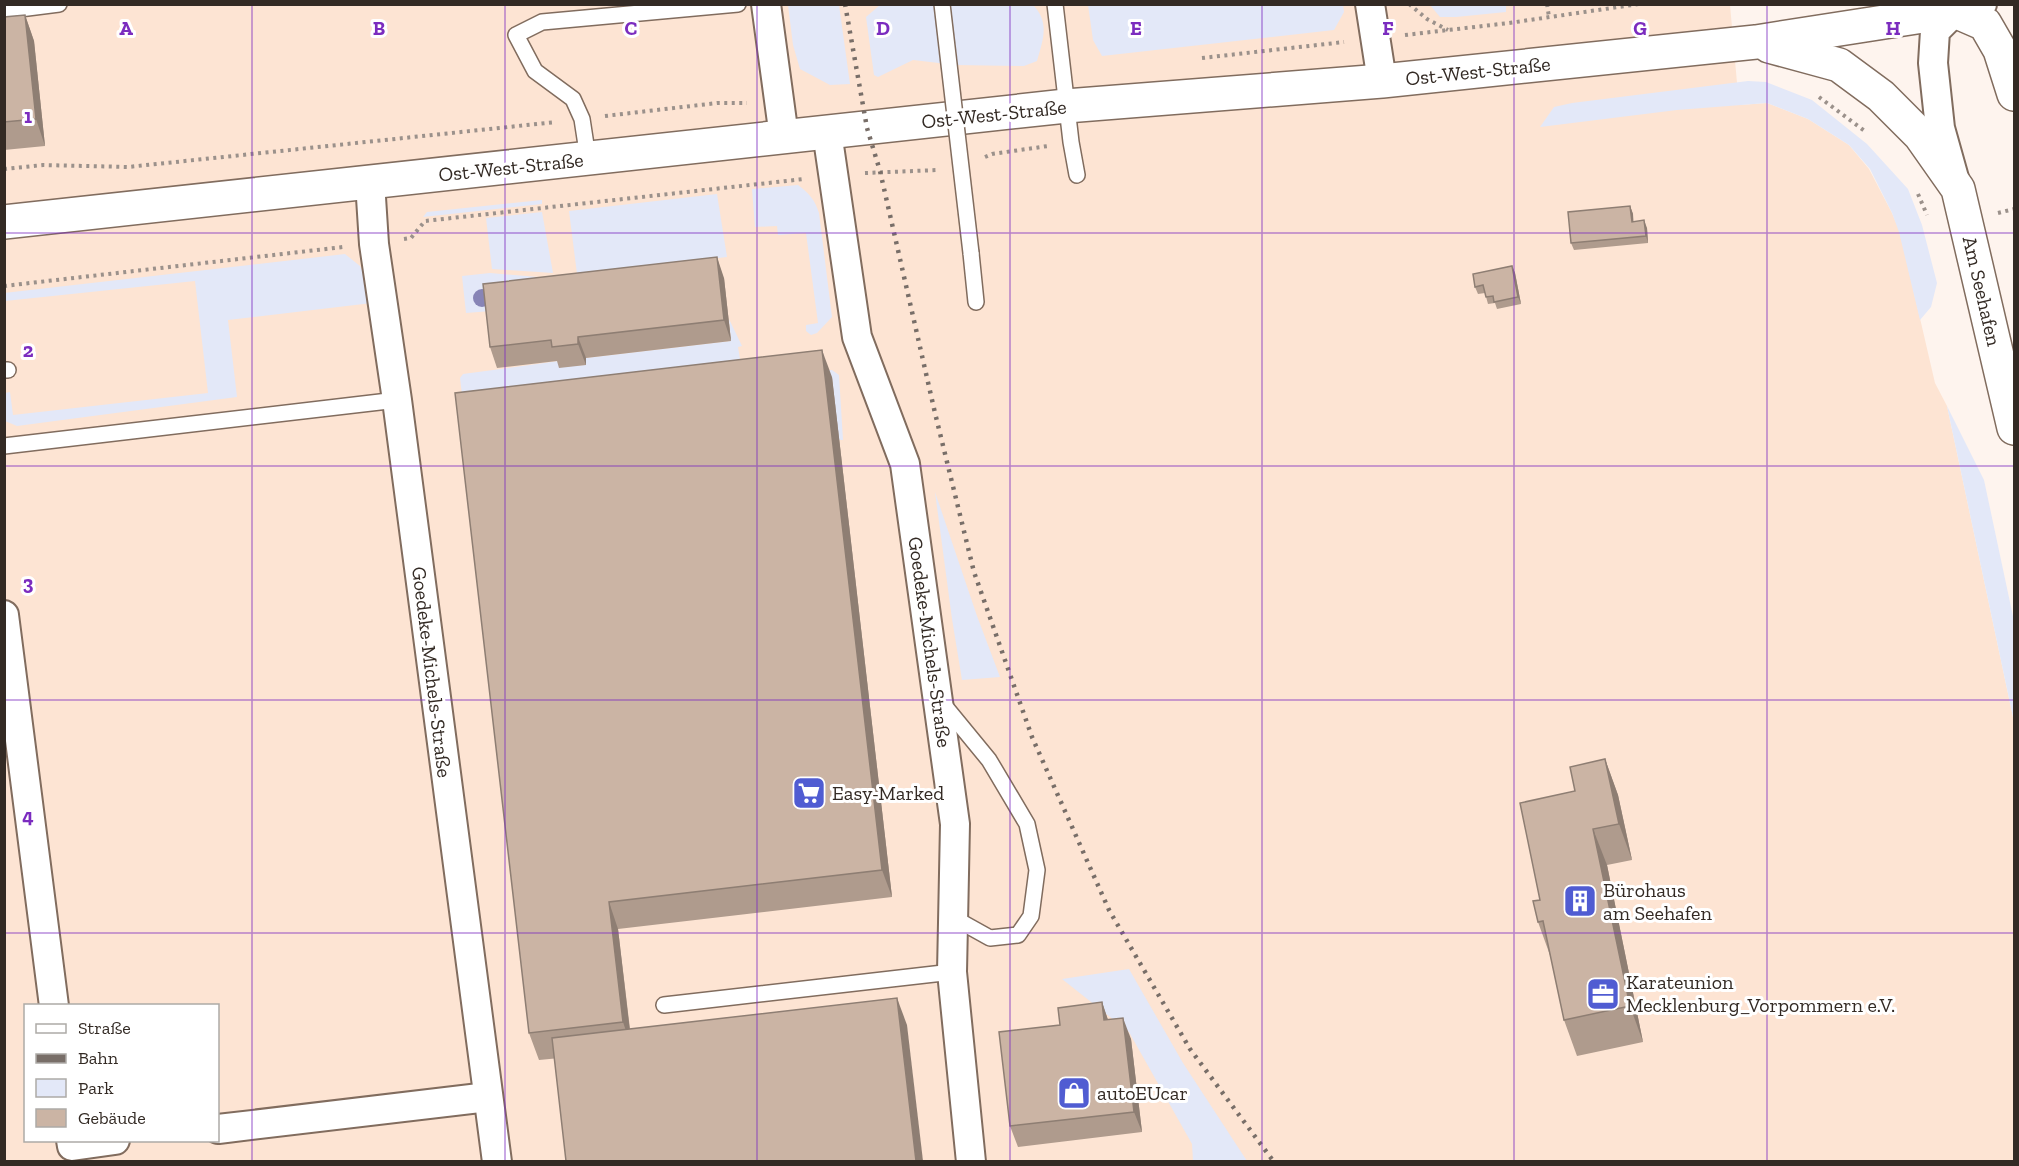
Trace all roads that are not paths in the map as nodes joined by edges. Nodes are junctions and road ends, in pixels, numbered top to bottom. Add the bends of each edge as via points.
1 (59, 4) edge
2 (738, 4) edge
3 (766, 4) edge
4 (942, 4) edge
5 (1055, 4) edge
6 (1370, 4) edge
7 (1969, 8) edge
8 (4, 10) edge
9 (1886, 14) edge
10 (1756, 42) junction
11 (1382, 81) junction
12 (2014, 93) edge
13 (1066, 106) junction
14 (827, 132) junction
15 (784, 137) junction
16 (588, 158) junction
17 (1077, 175) dead end
18 (370, 182) junction
19 (1958, 189) junction
20 (4, 222) edge
21 (976, 302) dead end
22 (397, 400) junction
23 (2012, 408) edge
24 (4, 446) edge
25 (4, 615) edge
26 (938, 698) junction
27 (954, 918) junction
28 (952, 972) junction
29 (54, 1004) edge
30 (664, 1005) dead end
31 (488, 1097) junction
32 (219, 1129) edge
33 (497, 1161) edge
34 (971, 1161) edge

1 - 8 lane
2 - 16 lane via 542,22 516,35 534,71 573,99 582,119
3 - 15 street
4 - 21 lane, bridge
5 - 13 lane
6 - 11 street
7 - 9 street, Ost-West-Straße
7 - 12 street via 1985,24 2000,50
7 - 19 street, Am Seehafen via 1935,31 1933,63 1940,128
9 - 10 street, Ost-West-Straße
10 - 11 street, Ost-West-Straße
10 - 19 street, Am Seehafen via 1839,65 1881,96 1920,135
11 - 13 street, Ost-West-Straße
13 - 14 street, Ost-West-Straße
13 - 17 lane
14 - 15 street, Ost-West-Straße
14 - 26 street, Goedeke-Michels-Straße via 856,337 905,464
15 - 16 street, Ost-West-Straße
16 - 18 street, Ost-West-Straße
18 - 20 street, Ost-West-Straße
18 - 22 street, Goedeke-Michels-Straße via 374,244
19 - 23 street, Am Seehafen
22 - 24 lane
22 - 31 street, Goedeke-Michels-Straße
25 - 29 street
26 - 27 street, Goedeke-Michels-Straße via 955,824
26 - 27 lane via 989,760 1027,824 1037,870 1031,916 1018,935 990,938
27 - 28 street, Goedeke-Michels-Straße
28 - 30 lane
28 - 34 street, Goedeke-Michels-Straße
31 - 32 street
31 - 33 street, Goedeke-Michels-Straße

